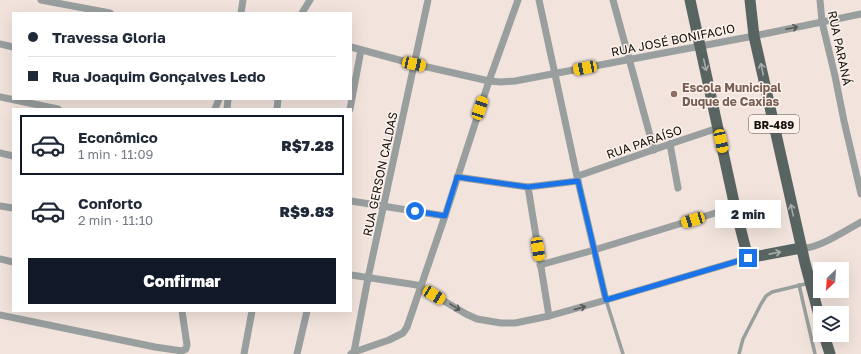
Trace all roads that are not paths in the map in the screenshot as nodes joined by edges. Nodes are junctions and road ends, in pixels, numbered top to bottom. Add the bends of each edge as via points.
1 (41, 0) edge
2 (243, 0) edge
3 (310, 0) edge
4 (428, 0) edge
5 (518, 0) edge
6 (539, 0) edge
7 (613, 0) edge
8 (690, 0) edge
9 (750, 0) edge
10 (820, 0) edge
11 (105, 12) edge
12 (241, 12) edge
13 (303, 12) edge
14 (861, 14) edge
15 (822, 22) junction
16 (754, 36) junction
17 (0, 44) edge
18 (701, 46) junction
19 (12, 47) edge
20 (352, 47) edge
21 (361, 50) junction
22 (629, 59) junction
23 (414, 64) junction
24 (555, 74) junction
25 (489, 81) junction
26 (0, 97) edge
27 (352, 98) edge
28 (12, 99) edge
29 (14, 100) edge
30 (53, 108) edge
31 (718, 128) junction
32 (670, 144) junction
33 (654, 150) junction
34 (0, 153) edge
35 (12, 156) edge
36 (457, 177) junction
37 (578, 178) junction
38 (528, 187) junction
39 (678, 188) dead end
40 (861, 194) edge
41 (352, 201) edge
42 (0, 206) edge
43 (384, 206) junction
44 (735, 207) junction
45 (12, 208) edge
46 (445, 216) junction
47 (861, 222) edge
48 (801, 248) junction
49 (594, 250) junction
50 (748, 258) junction
51 (0, 259) edge
52 (12, 262) edge
53 (540, 265) junction
54 (352, 275) edge
55 (368, 278) junction
56 (804, 284) junction
57 (421, 287) junction
58 (606, 300) junction
59 (814, 306) edge
60 (182, 312) edge
61 (252, 312) edge
62 (307, 312) edge
63 (0, 315) edge
64 (549, 316) junction
65 (826, 342) edge
66 (155, 350) edge
67 (352, 353) edge
68 (244, 354) edge
69 (297, 354) edge
70 (622, 354) edge
71 (739, 354) edge
72 (815, 354) edge
73 (830, 354) edge

1 - 11 street
2 - 12 street
3 - 13 street
4 - 23 street, RUA GERSON CALDAS
5 - 25 street
6 - 24 street
7 - 22 street
8 - 18 main road
9 - 16 main road, BR-489
10 - 15 street, RUA PARANÁ
14 - 15 street, RUA JOSÉ BONIFACIO
16 -> 15 street, RUA JOSÉ BONIFACIO
15 - 40 street, RUA PARANÁ
16 - 18 street, RUA JOSÉ BONIFACIO
48 -> 16 main road, BR-489
17 - 19 street
18 - 22 street, RUA JOSÉ BONIFACIO
18 -> 31 main road
20 - 21 street, RUA JOSÉ BONIFACIO
21 - 23 street, RUA JOSÉ BONIFACIO
21 - 27 street
22 - 24 street, RUA JOSÉ BONIFACIO
22 - 33 street
23 - 25 street, RUA JOSÉ BONIFACIO
23 - 43 street, RUA GERSON CALDAS
24 - 25 street, RUA JOSÉ BONIFACIO via 515,81
24 - 37 street
25 - 36 street
26 - 28 street
29 - 30 street
31 - 32 street, RUA PARAÍSO
31 - 44 main road
32 - 33 street, RUA PARAÍSO
32 - 39 street
33 - 37 street, RUA PARAÍSO
34 - 35 street
36 - 38 street, RUA PARAÍSO
36 - 46 street
37 - 38 street, RUA PARAÍSO
37 - 49 street
38 - 53 street
41 - 43 street
42 - 45 street
43 - 46 street
43 - 55 street, RUA GERSON CALDAS
44 - 49 street
44 - 50 main road
46 - 57 street
47 - 48 street via 816,246
50 -> 48 main road
48 - 56 main road, BR-489
49 - 53 street
49 - 58 street
50 - 58 street
51 - 52 street
53 - 64 street
54 - 55 street
55 - 57 street
55 - 67 street, RUA GERSON CALDAS
56 - 59 main road, BR-489
56 - 71 lane via 772,292 766,296 743,339
56 - 72 lane
57 -> 64 street via 466,314 482,320 515,323
57 - 67 street via 403,333
64 -> 58 street
58 - 70 lane
60 - 66 street via 186,349
61 - 68 street
62 - 69 street
63 - 66 street
65 - 73 main road

